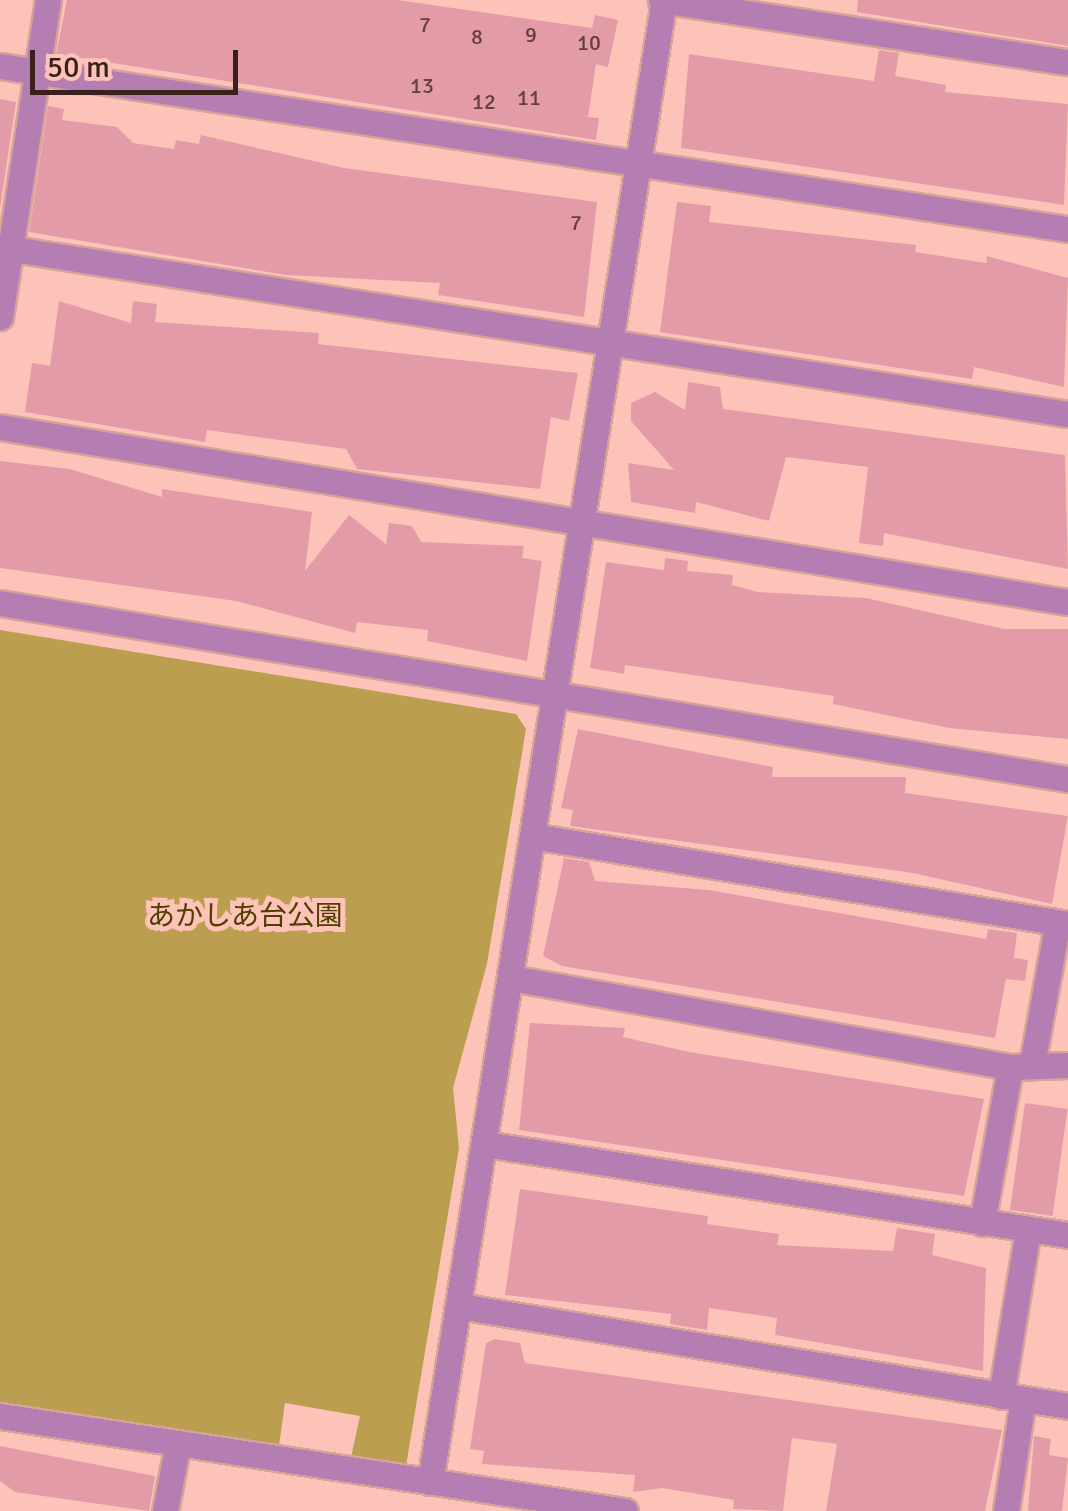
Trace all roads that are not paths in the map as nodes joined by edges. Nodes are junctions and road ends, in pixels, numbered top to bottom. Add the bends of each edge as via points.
1 (48, 0) edge
2 (663, 0) edge
3 (761, 8) edge
4 (1068, 62) edge
5 (0, 66) edge
6 (38, 72) junction
7 (640, 166) junction
8 (1068, 230) edge
9 (5, 248) edge
10 (0, 317) edge
11 (616, 338) junction
12 (1068, 414) edge
13 (0, 427) edge
14 (584, 525) junction
15 (1068, 602) edge
16 (0, 603) edge
17 (555, 693) junction
18 (1068, 779) edge
19 (532, 836) junction
20 (1062, 925) edge
21 (510, 978) junction
22 (1021, 1063) junction
23 (1068, 1065) edge
24 (484, 1144) junction
25 (982, 1223) junction
26 (1028, 1229) junction
27 (1068, 1236) edge
28 (460, 1306) junction
29 (1012, 1398) junction
30 (1068, 1406) edge
31 (0, 1416) edge
32 (178, 1443) junction
33 (430, 1482) junction
34 (165, 1511) edge
35 (625, 1511) edge
36 (1006, 1511) edge

1 - 6 street
2 - 3 street
2 - 7 street
3 - 4 street
5 - 6 street
6 - 7 street
6 - 9 street
7 - 8 street
7 - 11 street
9 - 10 street
9 - 11 street
11 - 12 street
11 - 14 street
13 - 14 street
14 - 15 street
14 - 17 street
16 - 17 street
17 - 18 street
17 - 19 street
19 - 20 street
19 - 21 street
20 - 22 street
21 - 22 street
21 - 24 street
22 - 23 street
22 - 25 street
24 - 25 street
24 - 28 street
25 - 26 street
26 - 27 street
26 - 29 street
28 - 29 street
28 - 33 street
29 - 30 street
29 - 36 street
31 - 32 street
32 - 33 street
32 - 34 street
33 - 35 street

